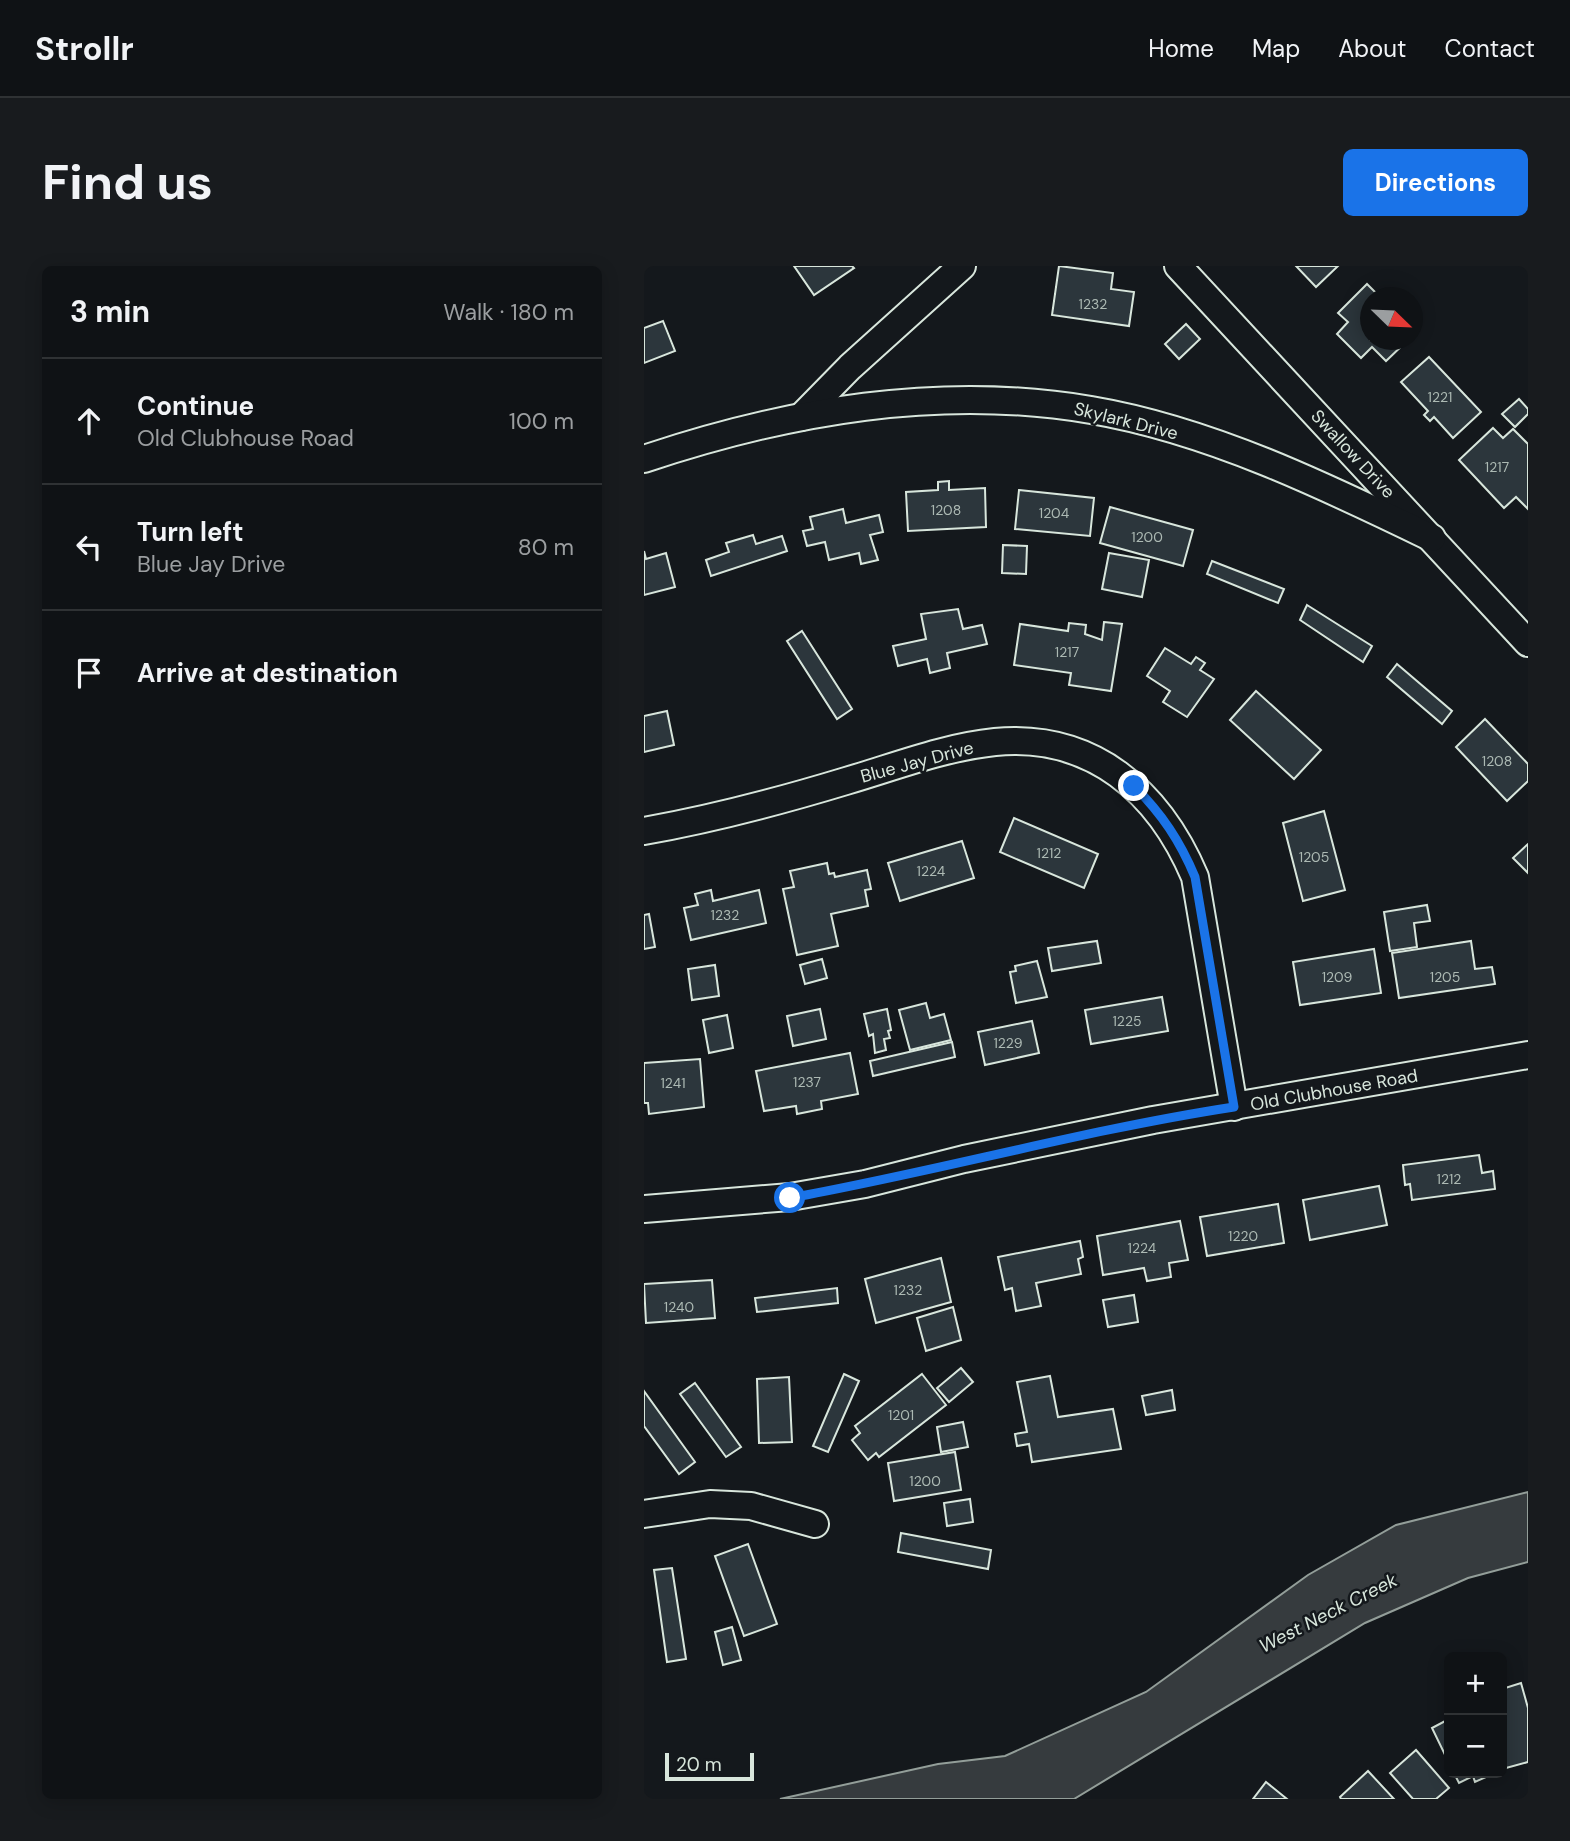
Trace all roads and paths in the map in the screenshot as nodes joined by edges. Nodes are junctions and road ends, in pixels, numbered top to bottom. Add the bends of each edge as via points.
1 (962, 266) edge
2 (1178, 266) edge
3 (801, 417) junction
4 (644, 459) edge
5 (1432, 538) junction
6 (1528, 643) edge
7 (644, 831) edge
8 (1528, 1055) edge
9 (1234, 1107) junction
10 (644, 1209) edge
11 (644, 1514) edge
12 (815, 1524) dead end

1 - 3 street
2 - 5 street, Swallow Drive
3 - 4 street, Skylark Drive
3 - 5 street, Skylark Drive via 871,404 954,398 1093,410 1237,452 1331,489
5 - 6 street, Swallow Drive
7 - 9 street, Blue Jay Drive via 995,742 1062,748 1104,765 1160,812 1181,843 1195,877
8 - 9 street, Old Clubhouse Road
9 - 10 street, Old Clubhouse Road via 1153,1120 790,1198
11 - 12 street via 710,1504 751,1506

